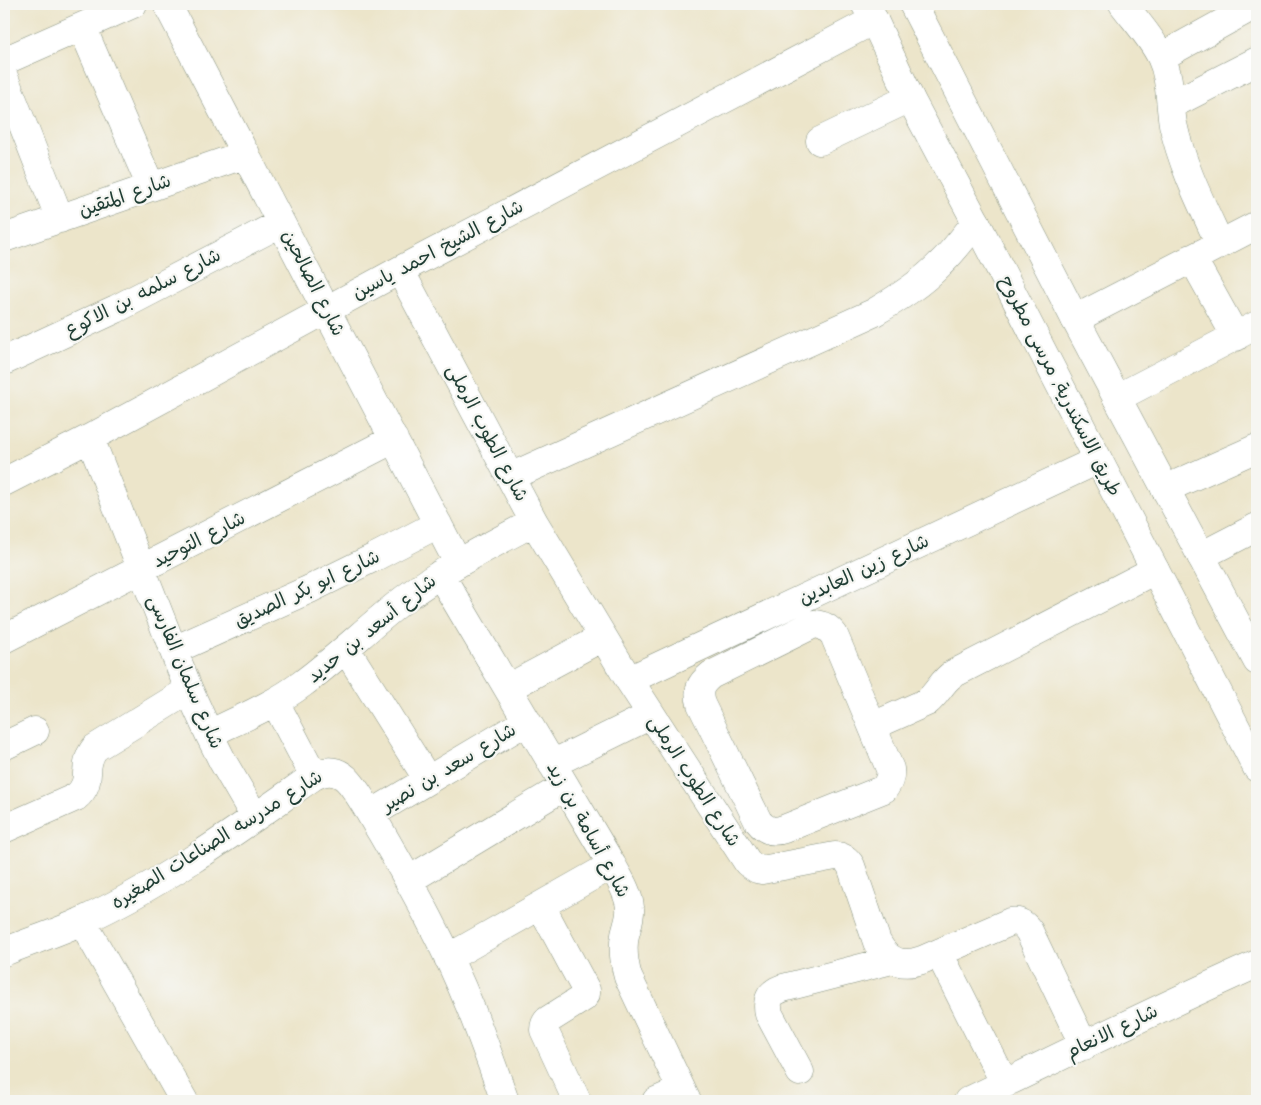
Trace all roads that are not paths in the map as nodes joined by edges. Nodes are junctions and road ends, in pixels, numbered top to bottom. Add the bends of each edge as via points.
1 (133, 4) edge
2 (167, 4) edge
3 (913, 4) edge
4 (1124, 4) edge
5 (1257, 4) edge
6 (869, 12) edge
7 (82, 27) junction
8 (1161, 56) junction
9 (4, 61) edge
10 (1257, 61) edge
11 (4, 77) edge
12 (910, 98) junction
13 (1171, 104) junction
14 (820, 141) dead end
15 (246, 154) junction
16 (151, 187) junction
17 (60, 219) junction
18 (976, 222) junction
19 (281, 223) junction
20 (1257, 225) edge
21 (4, 238) edge
22 (1220, 244) junction
23 (1192, 258) junction
24 (400, 270) junction
25 (327, 311) junction
26 (1075, 319) junction
27 (1246, 331) edge
28 (4, 361) edge
29 (1118, 398) junction
30 (90, 438) junction
31 (394, 439) junction
32 (1257, 448) edge
33 (1098, 460) junction
34 (510, 477) junction
35 (4, 482) edge
36 (1166, 489) junction
37 (534, 522) junction
38 (438, 524) junction
39 (1257, 527) edge
40 (1201, 556) junction
41 (449, 568) junction
42 (142, 569) junction
43 (1155, 570) junction
44 (602, 637) junction
45 (4, 639) edge
46 (346, 649) junction
47 (174, 650) junction
48 (1257, 661) edge
49 (629, 680) junction
50 (508, 688) junction
51 (189, 690) junction
52 (275, 702) junction
53 (651, 714) junction
54 (527, 721) junction
55 (873, 726) junction
56 (35, 731) dead end
57 (208, 734) junction
58 (4, 746) edge
59 (1257, 768) edge
60 (559, 775) junction
61 (314, 776) junction
62 (428, 780) junction
63 (371, 814) junction
64 (255, 817) junction
65 (4, 829) edge
66 (612, 865) junction
67 (409, 880) junction
68 (541, 906) junction
69 (82, 921) junction
70 (4, 952) edge
71 (939, 952) junction
72 (448, 958) junction
73 (892, 960) junction
74 (1257, 964) edge
75 (1084, 1046) junction
76 (800, 1072) dead end
77 (1005, 1084) junction
78 (684, 1095) edge
79 (184, 1101) edge
80 (505, 1101) edge
81 (577, 1101) edge
82 (656, 1101) edge
83 (968, 1101) edge

1 - 7 street
2 - 15 street, شارع الصالحين
3 - 26 street
4 - 8 street
5 - 8 street
6 - 12 street, طريق الاسكندرية, مرسى مطروح
6 - 24 street, شارع الشيخ احمد ياسين
7 - 9 street
7 - 16 street
8 - 13 street
10 - 13 street
11 - 17 street
12 - 14 street
12 - 18 street, طريق الاسكندرية, مرسى مطروح
13 - 22 street via 1182,158
15 - 16 street, شارع المتقين
15 - 19 street, شارع الصالحين
16 - 17 street, شارع المتقين
17 - 21 street, شارع المتقين
18 - 33 street, طريق الاسكندرية, مرسى مطروح
18 - 34 street via 941,264 897,299
19 - 25 street, شارع الصالحين
19 - 28 street, شارع سلمه بن الاكوع via 116,309
20 - 22 street
22 - 23 street
23 - 26 street
23 - 27 street
24 - 25 street, شارع الشيخ احمد ياسين
24 - 34 street, شارع الطوب الرملى
25 - 30 street, شارع الشيخ احمد ياسين
25 - 31 street, شارع الصالحين
26 - 29 street
27 - 29 street
29 - 36 street
30 - 35 street, شارع الشيخ احمد ياسين
30 - 42 street, شارع سلمان الفارسى
31 - 38 street, شارع الصالحين
31 - 42 street, شارع التوحيد
32 - 36 street
33 - 43 street, طريق الاسكندرية, مرسى مطروح
33 - 49 street, شارع زين العابدين
34 - 37 street, شارع الطوب الرملى
36 - 40 street
37 - 41 street, شارع أسعد بن حديد
37 - 44 street, شارع الطوب الرملى
38 - 41 street, شارع الصالحين
38 - 47 street, شارع ابو بكر الصديق via 310,589
39 - 40 street
40 - 48 street
41 - 46 street, شارع أسعد بن حديد via 407,597
41 - 50 street, شارع أسامة بن زيد
42 - 45 street, شارع التوحيد
42 - 47 street, شارع سلمان الفارسى
43 - 55 street via 953,674 927,702
43 - 59 street, طريق الاسكندرية, مرسى مطروح
44 - 49 street, شارع الطوب الرملى
44 - 50 street
46 - 52 street, شارع أسعد بن حديد via 301,686
46 - 62 street
47 - 51 street, شارع سلمان الفارسى
49 - 53 street, شارع الطوب الرملى
50 - 54 street, شارع أسامة بن زيد
51 - 57 street, شارع سلمان الفارسى
51 - 65 street via 95,748 87,762 86,782 76,797
52 - 57 street, شارع أسعد بن حديد
52 - 61 street
53 - 60 street
53 - 73 street, شارع الطوب الرملى via 752,867 762,870 835,856 846,860 851,866 877,942 882,952
54 - 60 street, شارع أسامة بن زيد
54 - 62 street, شارع سعد بن نصير
55 - 55 street via 834,634 822,625 807,627 712,675 700,687 701,704 758,821 769,830 784,829 884,789 891,776 890,769
56 - 58 street
57 - 64 street, شارع سلمان الفارسى
60 - 66 street, شارع أسامة بن زيد
60 - 67 street
61 - 63 street, شارع مدرسه الصناعات الصغيره via 329,771 344,776
61 - 64 street, شارع مدرسه الصناعات الصغيره
62 - 63 street, شارع سعد بن نصير
63 - 67 street, شارع مدرسه الصناعات الصغيره
64 - 69 street, شارع مدرسه الصناعات الصغيره via 147,887
66 - 68 street
66 - 78 street, شارع أسامة بن زيد via 628,895 630,908 623,949 628,977
67 - 72 street, شارع مدرسه الصناعات الصغيره
68 - 72 street
68 - 81 street via 586,990 583,998 544,1024
69 - 70 street, شارع مدرسه الصناعات الصغيره
69 - 79 street
71 - 73 street via 912,963
71 - 75 street via 1010,922 1023,924
71 - 77 street
72 - 80 street, شارع مدرسه الصناعات الصغيره
73 - 76 street via 783,988 769,998 769,1014
74 - 75 street, شارع الانعام
75 - 77 street, شارع الانعام
77 - 83 street, شارع الانعام
78 - 82 street

